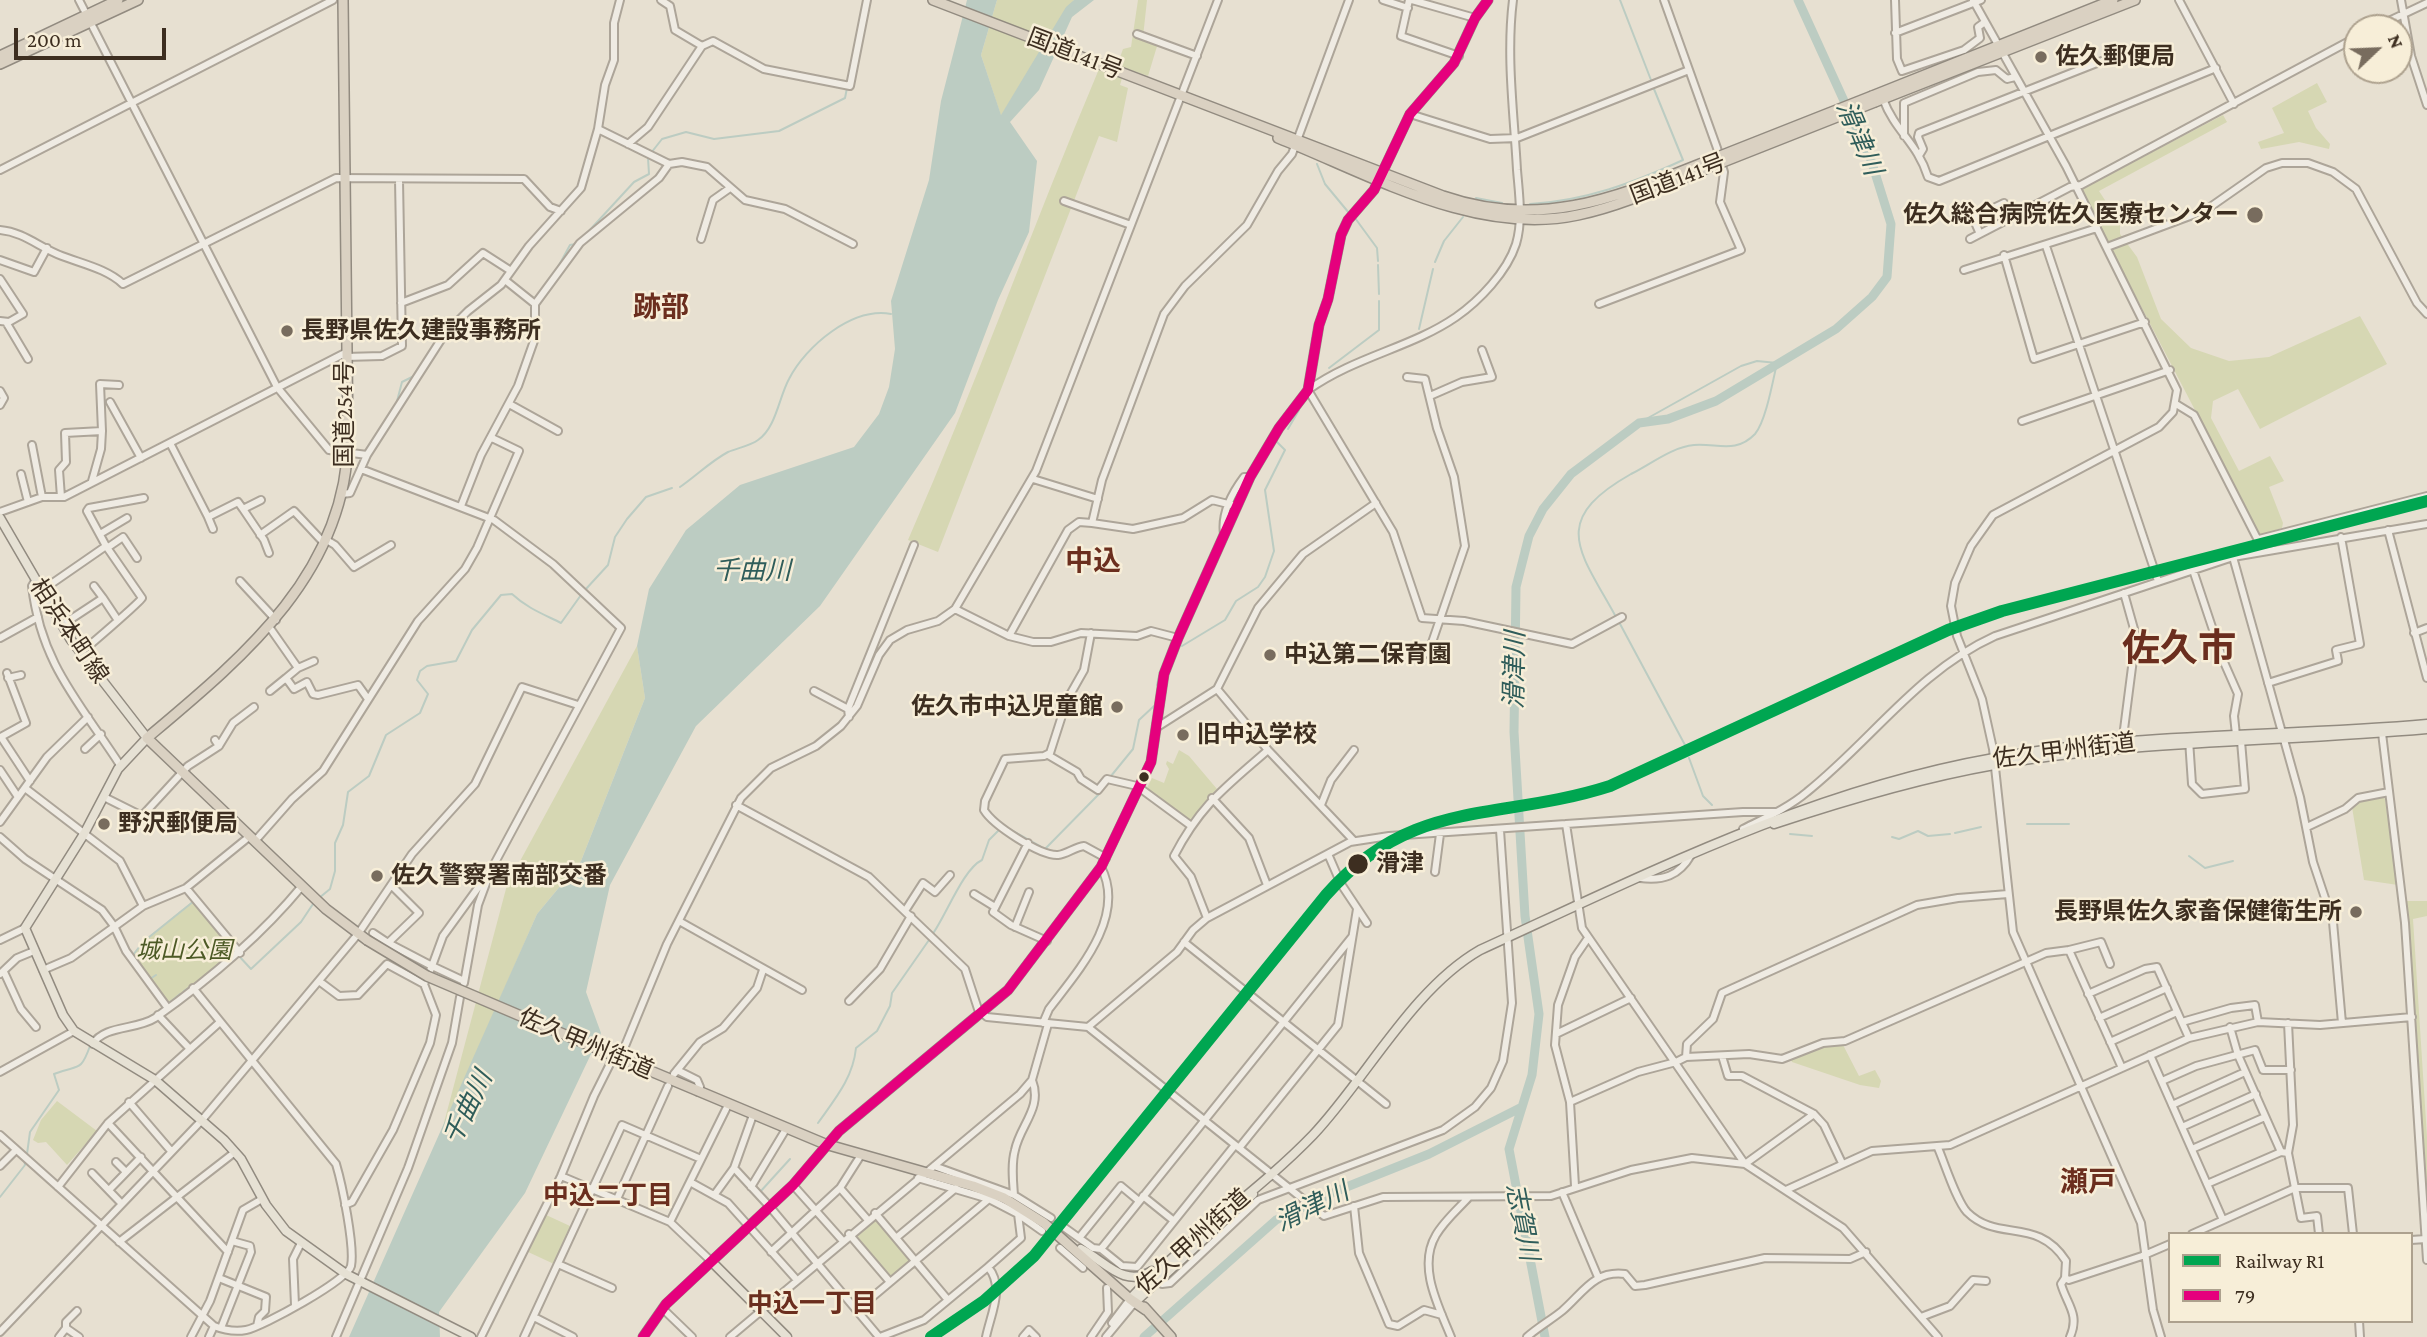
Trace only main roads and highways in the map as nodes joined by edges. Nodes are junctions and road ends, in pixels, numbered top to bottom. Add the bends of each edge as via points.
1 (118, 0) edge
2 (138, 0) edge
3 (338, 0) edge
4 (933, 0) edge
5 (1488, 0) edge
6 (2113, 0) edge
7 (2135, 0) edge
8 (88, 18) junction
9 (1997, 46) junction
10 (0, 56) edge
11 (0, 64) edge
12 (1381, 176) junction
13 (1519, 216) junction
14 (0, 518) edge
15 (2427, 724) edge
16 (2427, 729) edge
17 (2283, 736) junction
18 (147, 737) junction
19 (1995, 761) junction
20 (1714, 845) junction
21 (825, 1144) junction
22 (1271, 1174) junction
23 (1078, 1246) junction
24 (1174, 1254) junction
25 (711, 1261) junction
26 (1134, 1299) junction
27 (471, 1337) edge
28 (643, 1337) edge
29 (788, 1337) edge
30 (1171, 1337) edge

1 - 8 highway
2 - 8 highway
3 - 18 highway, 国道254号 via 347,454 342,494 324,541 273,624
4 - 12 highway, 国道141号
5 - 12 main road via 1459,56 1410,114
6 - 9 highway, 国道141号
7 - 9 highway, 国道141号
8 - 10 highway
8 - 11 highway
9 - 13 highway, 国道141号, bridge via 1877,99 1590,212
12 - 13 highway, 国道141号
12 - 13 highway, 国道141号 via 1471,212
12 - 21 main road via 1341,234 1308,390 1232,505 1164,674 1154,755 1104,862 1014,984
14 - 18 main road, 相浜本町線 via 80,653
15 - 17 main road, 佐久甲州街道
16 - 17 main road, 佐久甲州街道
17 - 19 main road, 佐久甲州街道
18 - 21 highway, 佐久甲州街道, bridge via 302,886 427,976
18 - 27 main road via 120,765 84,834 25,928 63,1015 74,1031 155,1080 202,1120 235,1152 279,1223 301,1243 346,1274
19 - 20 main road, 佐久甲州街道
19 - 20 main road, 佐久甲州街道 via 1937,771 1781,813
20 - 22 main road, 佐久甲州街道 via 1509,937 1447,973 1321,1127
21 - 23 highway, 佐久甲州街道 via 988,1191
21 - 25 main road via 793,1185
22 - 24 main road, 佐久甲州街道
22 - 26 main road, 佐久甲州街道
23 - 24 main road via 1133,1278 1148,1274
23 - 26 highway, 佐久甲州街道
24 - 26 main road, 佐久甲州街道
25 - 28 main road via 663,1309
25 - 29 main road
26 - 30 highway

